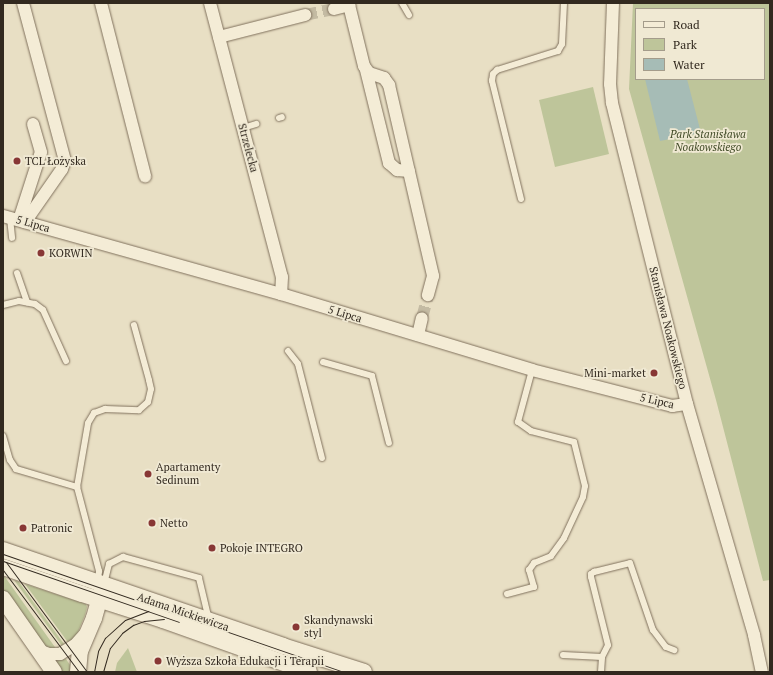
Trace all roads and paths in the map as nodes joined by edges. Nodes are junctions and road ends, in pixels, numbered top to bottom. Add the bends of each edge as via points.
1 (23, 3) edge
2 (101, 3) edge
3 (210, 3) edge
4 (402, 3) edge
5 (564, 3) edge
6 (613, 3) edge
7 (334, 9) tunnel mouth
8 (305, 15) tunnel mouth
9 (409, 15) dead end
10 (219, 37) junction
11 (366, 70) junction
12 (33, 124) dead end
13 (256, 124) dead end
14 (243, 128) junction
15 (409, 171) junction
16 (145, 176) dead end
17 (521, 199) dead end
18 (14, 219) edge
19 (12, 238) dead end
20 (17, 273) dead end
21 (280, 294) junction
22 (428, 295) tunnel mouth
23 (27, 302) junction
24 (3, 305) edge
25 (422, 318) tunnel mouth
26 (134, 325) dead end
27 (418, 335) junction
28 (288, 351) dead end
29 (66, 360) dead end
30 (323, 362) dead end
31 (532, 370) junction
32 (687, 404) junction
33 (3, 436) edge
34 (389, 444) dead end
35 (322, 458) dead end
36 (77, 487) junction
37 (3, 550) edge
38 (3, 567) edge
39 (100, 589) junction
40 (508, 594) dead end
41 (3, 599) edge
42 (209, 621) junction
43 (89, 629) junction
44 (38, 650) junction
45 (674, 650) dead end
46 (563, 655) dead end
47 (602, 657) junction
48 (54, 672) edge
49 (78, 672) edge
50 (309, 672) edge
51 (364, 672) edge
52 (601, 672) edge
53 (762, 672) edge

1 - 18 street via 65,161 62,169
2 - 16 street
3 - 10 street, Strzelecka
4 - 9 lane
5 - 17 lane via 562,44 558,51 497,70 493,74 492,81
6 - 32 street, Stanisława Noakowskiego via 610,84 612,103
7 - 11 street via 349,5
8 - 10 street
10 - 14 street, Strzelecka
11 - 15 street via 384,78 389,85
11 - 15 street via 389,163 398,170
12 - 18 street via 41,152
13 - 14 lane
14 - 21 street, Strzelecka via 282,277
15 - 22 street via 434,276
18 - 19 lane
18 - 21 street, 5 Lipca
20 - 23 lane
21 - 27 street, 5 Lipca
23 - 24 lane
23 - 29 lane via 43,310
25 - 27 street
26 - 36 lane via 150,380 148,402 139,410 105,409 94,413 88,423
27 - 31 street, 5 Lipca
28 - 35 lane via 298,364
30 - 34 lane via 372,376
31 - 32 street, 5 Lipca via 672,406
31 - 40 lane via 518,422 531,431 574,442 585,486 583,497 564,538 551,556 534,563 529,570 534,588
32 - 53 street, Stanisława Noakowskiego via 754,635
33 - 36 lane via 10,460 16,469
36 - 39 lane via 99,571
37 - 39 street, Adama Mickiewicza
38 - 39 street, Adama Mickiewicza
39 - 42 street, Adama Mickiewicza
39 - 42 lane via 109,564 123,557 199,578
39 - 43 street
39 - 50 street, Adama Mickiewicza via 163,620
41 - 44 street
42 - 51 street, Adama Mickiewicza
43 - 44 street via 80,641 64,652 53,655
43 - 49 street via 80,651
44 - 48 street
45 - 47 lane via 666,647 653,630 632,566 628,562 591,574 608,646
46 - 47 lane
47 - 52 lane

